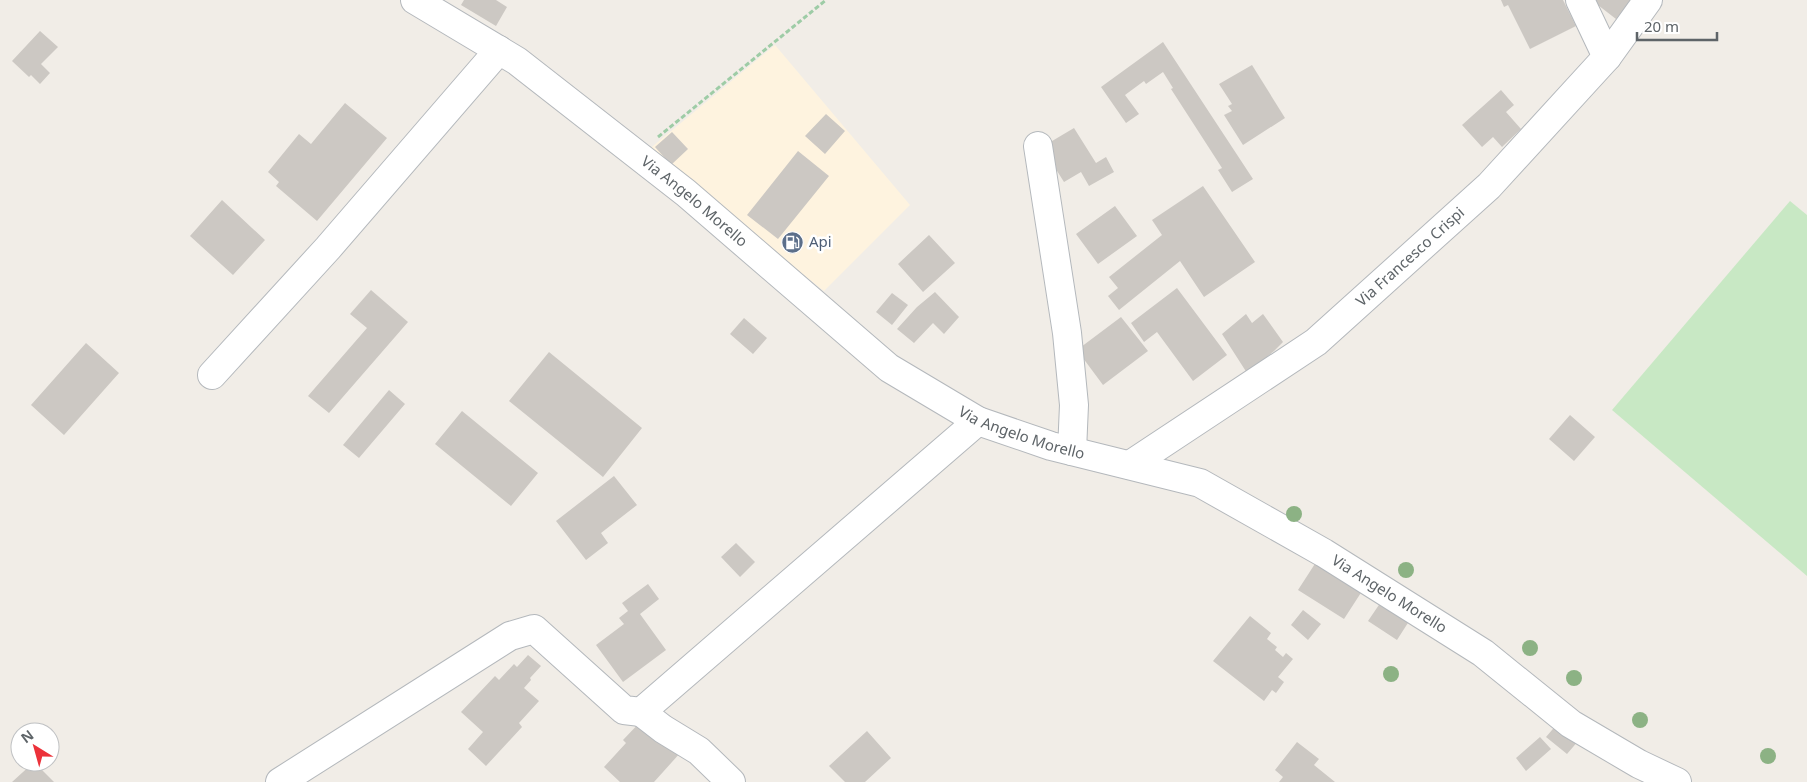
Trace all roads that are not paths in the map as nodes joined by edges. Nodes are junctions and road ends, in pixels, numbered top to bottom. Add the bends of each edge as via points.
1 (416, 0) edge
2 (1580, 0) edge
3 (1648, 0) edge
4 (498, 50) junction
5 (1607, 56) junction
6 (1038, 146) dead end
7 (212, 375) dead end
8 (978, 421) junction
9 (1072, 451) junction
10 (1130, 465) junction
11 (641, 712) junction
12 (280, 782) edge
13 (731, 782) edge
14 (1677, 782) edge

1 - 4 street, Via Angelo Morello
2 - 5 street
3 - 5 street, Via Francesco Crispi
4 - 7 street via 328,248
4 - 8 street, Via Angelo Morello via 517,61 686,193 889,368
5 - 10 street, Via Francesco Crispi via 1489,186 1316,342
6 - 9 street via 1067,332 1074,405
8 - 9 street, Via Angelo Morello
8 - 11 street
9 - 10 street, Via Angelo Morello
10 - 14 street, Via Angelo Morello via 1200,482 1324,553 1483,653 1571,724
11 - 12 street via 624,710 534,629 510,636
11 - 13 street via 699,751

